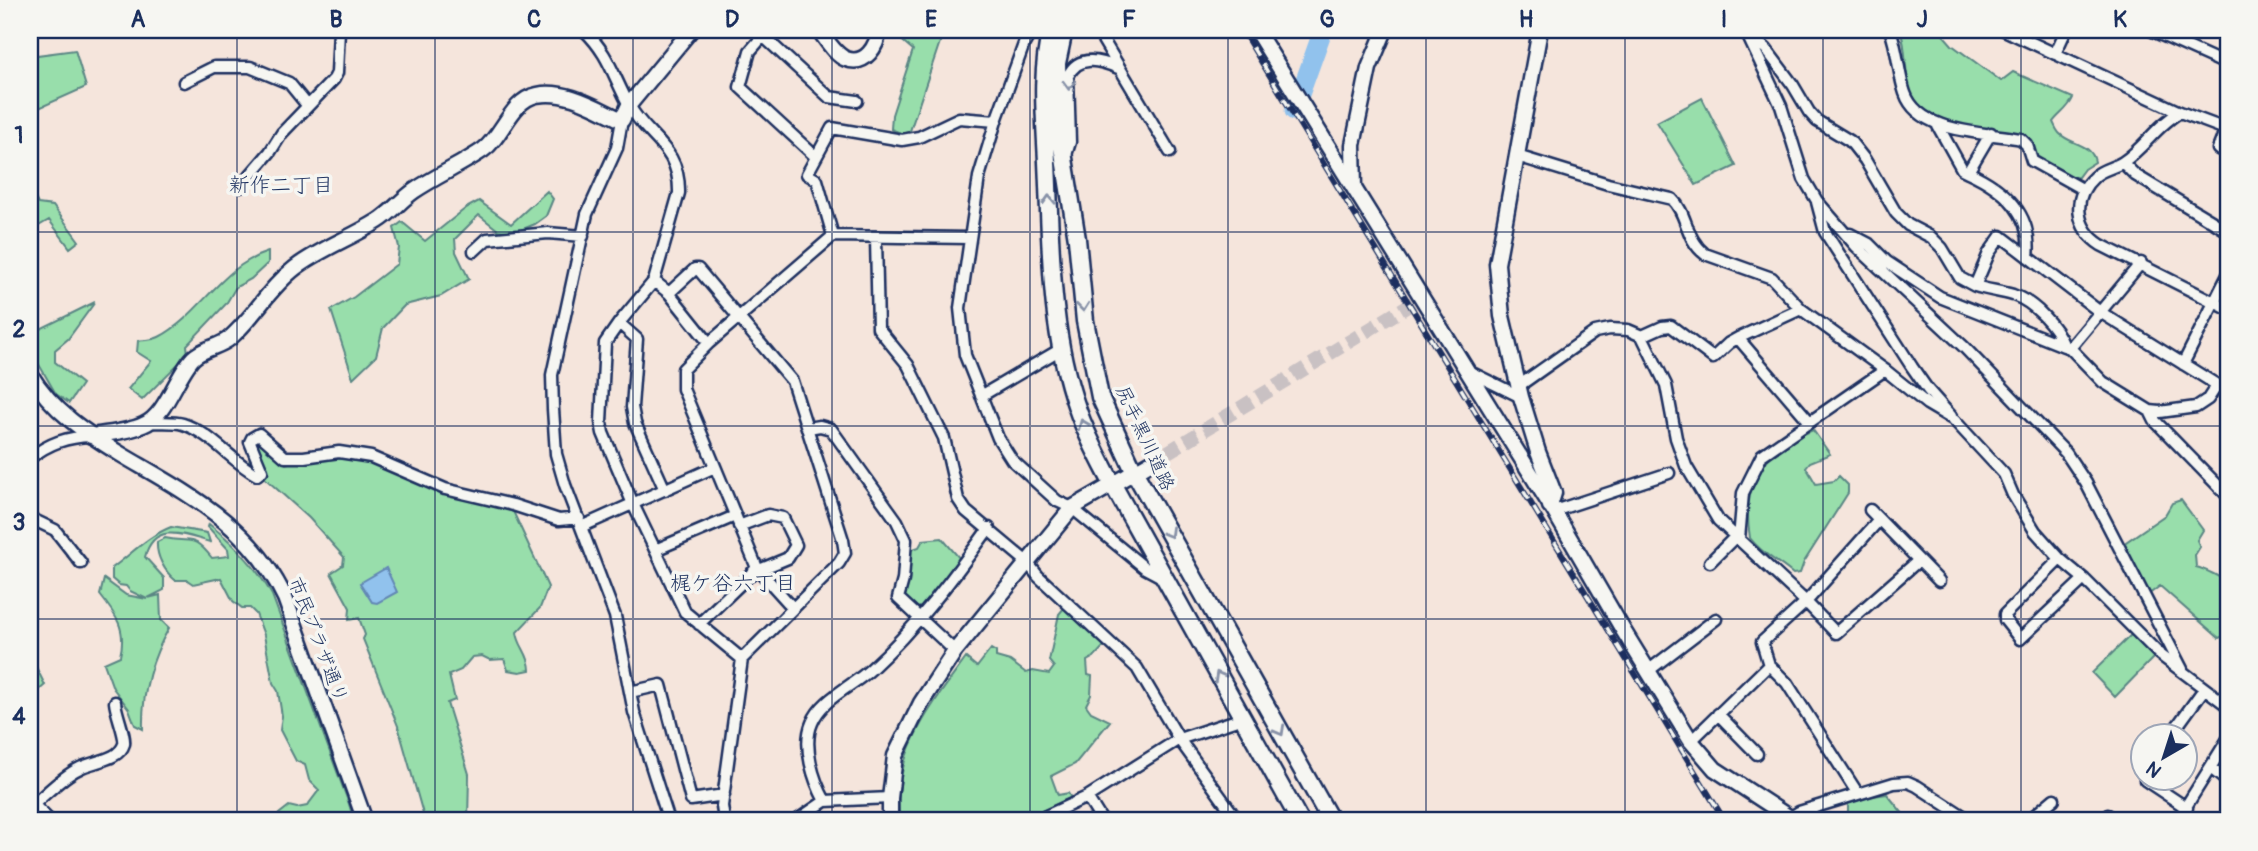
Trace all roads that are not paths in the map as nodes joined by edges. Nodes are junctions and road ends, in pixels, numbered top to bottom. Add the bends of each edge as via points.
1 (339, 30) edge
2 (584, 30) edge
3 (691, 30) edge
4 (819, 30) edge
5 (879, 30) edge
6 (1032, 30) edge
7 (1051, 30) edge
8 (1063, 30) edge
9 (1097, 30) edge
10 (1256, 30) edge
11 (1385, 30) edge
12 (1540, 30) edge
13 (1890, 30) edge
14 (2004, 30) edge
15 (2066, 30) edge
16 (2150, 30) edge
17 (1746, 31) edge
18 (1024, 44) junction
19 (1046, 48) junction
20 (2055, 54) junction
21 (2228, 65) edge
22 (1118, 68) junction
23 (184, 82) dead end
24 (857, 101) dead end
25 (307, 105) junction
26 (629, 105) junction
27 (2180, 112) junction
28 (622, 120) junction
29 (996, 121) junction
30 (1938, 126) junction
31 (2227, 128) edge
32 (1991, 133) junction
33 (1170, 152) dead end
34 (2228, 153) edge
35 (1517, 156) junction
36 (816, 157) junction
37 (1065, 160) junction
38 (2123, 163) junction
39 (1968, 172) junction
40 (240, 187) dead end
41 (1354, 190) junction
42 (2084, 190) junction
43 (1817, 201) junction
44 (1842, 229) junction
45 (2228, 231) edge
46 (583, 236) junction
47 (833, 236) junction
48 (876, 238) junction
49 (969, 238) junction
50 (474, 251) dead end
51 (2028, 257) junction
52 (2141, 263) junction
53 (2228, 275) edge
54 (654, 281) junction
55 (1975, 285) junction
56 (669, 293) junction
57 (2215, 302) junction
58 (1801, 309) junction
59 (2228, 309) edge
60 (2100, 312) junction
61 (740, 316) junction
62 (619, 323) junction
63 (1643, 336) junction
64 (1738, 338) junction
65 (709, 342) junction
66 (2067, 347) junction
67 (1061, 349) junction
68 (2183, 364) junction
69 (1464, 369) junction
70 (1885, 370) junction
71 (30, 374) edge
72 (2217, 385) junction
73 (2228, 385) edge
74 (1520, 391) junction
75 (981, 396) junction
76 (2150, 411) junction
77 (1954, 420) junction
78 (149, 422) junction
79 (1810, 422) junction
80 (808, 428) junction
81 (91, 436) junction
82 (30, 458) edge
83 (1150, 463) tunnel mouth
84 (715, 467) junction
85 (1135, 473) junction
86 (1669, 473) dead end
87 (1114, 485) junction
88 (665, 489) junction
89 (2228, 496) edge
90 (633, 504) junction
91 (1072, 508) junction
92 (1552, 509) junction
93 (1870, 510) dead end
94 (30, 518) edge
95 (1879, 520) junction
96 (737, 521) junction
97 (581, 522) junction
98 (989, 528) junction
99 (1738, 538) junction
100 (655, 550) junction
101 (2060, 559) junction
102 (1917, 561) junction
103 (1027, 562) junction
104 (1710, 562) dead end
105 (81, 563) dead end
106 (758, 569) junction
107 (1165, 578) junction
108 (2084, 579) junction
109 (1939, 581) dead end
110 (1806, 601) junction
111 (793, 608) junction
112 (919, 618) junction
113 (1716, 620) dead end
114 (699, 624) junction
115 (956, 651) junction
116 (742, 659) junction
117 (1769, 665) junction
118 (1648, 671) junction
119 (2185, 674) junction
120 (2204, 689) junction
121 (630, 692) junction
122 (116, 702) dead end
123 (2228, 706) edge
124 (1718, 713) junction
125 (1243, 718) junction
126 (2180, 722) edge
127 (1179, 739) junction
128 (2228, 739) edge
129 (1691, 741) junction
130 (1757, 754) dead end
131 (2212, 769) junction
132 (2228, 782) edge
133 (2163, 792) edge
134 (724, 794) junction
135 (1858, 794) junction
136 (1087, 796) junction
137 (890, 798) junction
138 (2054, 799) dead end
139 (825, 801) junction
140 (31, 802) edge
141 (2187, 808) junction
142 (1788, 819) edge
143 (50, 821) edge
144 (365, 821) edge
145 (669, 821) edge
146 (724, 821) edge
147 (796, 821) edge
148 (890, 821) edge
149 (1035, 821) edge
150 (1102, 821) edge
151 (1238, 821) edge
152 (1300, 821) edge
153 (1331, 821) edge
154 (1970, 821) edge
155 (2028, 821) edge
156 (2178, 821) edge

1 - 25 street via 337,73
2 - 26 street via 615,71
3 - 26 street
4 - 5 street via 845,59 856,60 873,50
6 - 18 street
7 - 19 main road
8 - 37 main road, 尻手黒川道路 via 1056,76
9 - 22 street
10 - 41 street
11 - 41 street via 1369,68 1353,145
12 - 35 street
13 - 30 street via 1909,104
14 - 20 street
15 - 20 street
16 - 21 street
17 - 43 street via 1781,106 1804,179
17 - 55 street via 1766,49 1817,121 1850,141 1866,160 1896,213 1931,237 1960,278
18 - 19 street
18 - 29 street
67 -> 19 main road via 1054,304 1044,104
20 - 27 street
22 - 33 street
22 -> 37 street via 1101,60 1087,60 1071,68 1070,142
23 - 25 street via 214,67 250,67 289,83
24 - 36 street via 829,97 763,36 750,51 740,88
25 - 40 street
26 - 28 street
26 - 54 street via 668,153 679,183
27 - 31 street
27 - 38 street via 2166,119
28 - 46 street via 617,148 587,214
28 - 78 street via 553,93 525,99 484,149 278,282 227,341 194,357
29 - 36 street via 959,118 902,140 832,128
29 - 49 street via 979,177
30 - 32 street
30 - 39 street
31 - 34 street via 2218,149
32 - 39 street
32 - 42 street via 2021,139 2032,161
35 - 58 street via 1672,199 1698,249 1772,278
35 - 74 street via 1497,264
36 - 47 street via 807,174 817,180
37 -> 85 main road, 尻手黒川道路 via 1093,366 1110,423
38 - 42 street via 2098,173
38 - 45 street via 2135,175
39 - 51 street via 2009,198 2030,238
41 - 69 street
42 - 52 street via 2078,209 2088,235
43 - 44 street
43 - 77 street via 1825,232 1917,375
44 - 66 street via 1940,297
44 - 119 street via 2066,453
46 - 50 street via 548,233 488,239
46 - 97 street via 552,375 556,453
47 - 48 street
47 - 61 street
48 - 49 street
48 - 98 street via 878,328 908,365 944,438 958,499
49 - 75 street via 961,328 965,355
51 - 55 street via 2001,236
51 - 60 street
52 - 57 street
52 - 60 street
53 - 57 street
54 - 56 street
54 - 62 street
55 - 66 street via 2025,301
56 - 61 street via 698,269
56 - 65 street
57 - 59 street
57 - 68 street
58 - 64 street
58 - 70 street
60 - 66 street
60 - 68 street
61 - 65 street
61 - 80 street via 792,381
62 - 88 street via 637,340 635,423
62 - 90 street via 605,344 601,422
63 - 64 street via 1671,326 1713,358
63 - 74 street via 1628,330 1595,332
63 - 99 street via 1666,385 1686,466 1718,520
64 - 79 street
65 - 84 street via 683,369 682,378
66 - 76 street via 2103,382
67 - 75 street
87 -> 67 main road via 1085,431
68 - 72 street
69 - 74 street
69 - 92 street
70 - 77 street
70 - 79 street
71 - 81 street, 市民プラザ通り via 53,405
72 - 73 street
72 - 76 street via 2196,407
74 - 92 street via 1554,493
75 - 91 street via 1012,460
76 - 89 street
77 - 101 street via 2004,474 2035,531
78 - 81 street
78 - 97 street via 192,428 257,475 262,471 250,442 259,435 285,457 339,452 371,457 445,489
79 - 99 street via 1762,455 1743,493
80 - 111 street via 845,553
80 - 112 street via 831,429 897,521 906,540 898,598
81 - 82 street via 44,446
81 - 144 street, 市民プラザ通り via 198,500 254,547 285,598
83 - 85 street
84 - 88 street
84 - 96 street
85 - 87 street
85 -> 153 main road, 尻手黒川道路
86 - 92 street
87 - 91 street
87 - 107 main road
88 - 90 street
90 - 97 street
90 - 100 street
91 - 103 street
91 - 107 street via 1145,568
92 - 118 street
93 - 95 street
94 - 105 street via 55,530
95 - 102 street
95 - 110 street
96 - 100 street
96 - 106 street
96 - 106 street via 768,515 783,518 796,545 788,558
97 - 121 street via 615,616
98 - 103 street
98 - 112 street
99 - 104 street
99 - 110 street
100 - 114 street via 685,612
101 - 108 street
101 - 108 street via 2005,614 2020,639
102 - 109 street
102 - 110 street via 1836,633
103 - 115 street
103 - 127 street via 1137,668
106 - 111 street
106 - 114 street
125 -> 107 main road
108 - 119 street
110 - 117 street via 1762,642
111 - 116 street
112 - 115 street
112 - 139 street via 812,722 809,752
113 - 118 street
114 - 116 street
115 - 137 street via 921,703 895,756
116 - 134 street
117 - 124 street
117 - 135 street via 1787,683
118 - 129 street
119 - 120 street
120 - 123 street
120 - 126 street
121 - 134 street via 660,685 691,800
121 - 145 street
122 - 140 street via 125,736 123,747 117,754 77,769
124 - 129 street
124 - 130 street
125 - 127 street
125 - 152 main road
127 - 136 street
127 - 151 street
128 - 131 street
129 - 142 street via 1715,769
131 - 132 street
131 - 141 street
133 - 141 street
134 - 146 street
135 - 142 street
135 - 154 street via 1908,782
136 - 149 street
136 - 150 street
137 - 139 street
137 - 148 street
138 - 155 street
139 - 147 street
140 - 143 street
141 - 156 street

